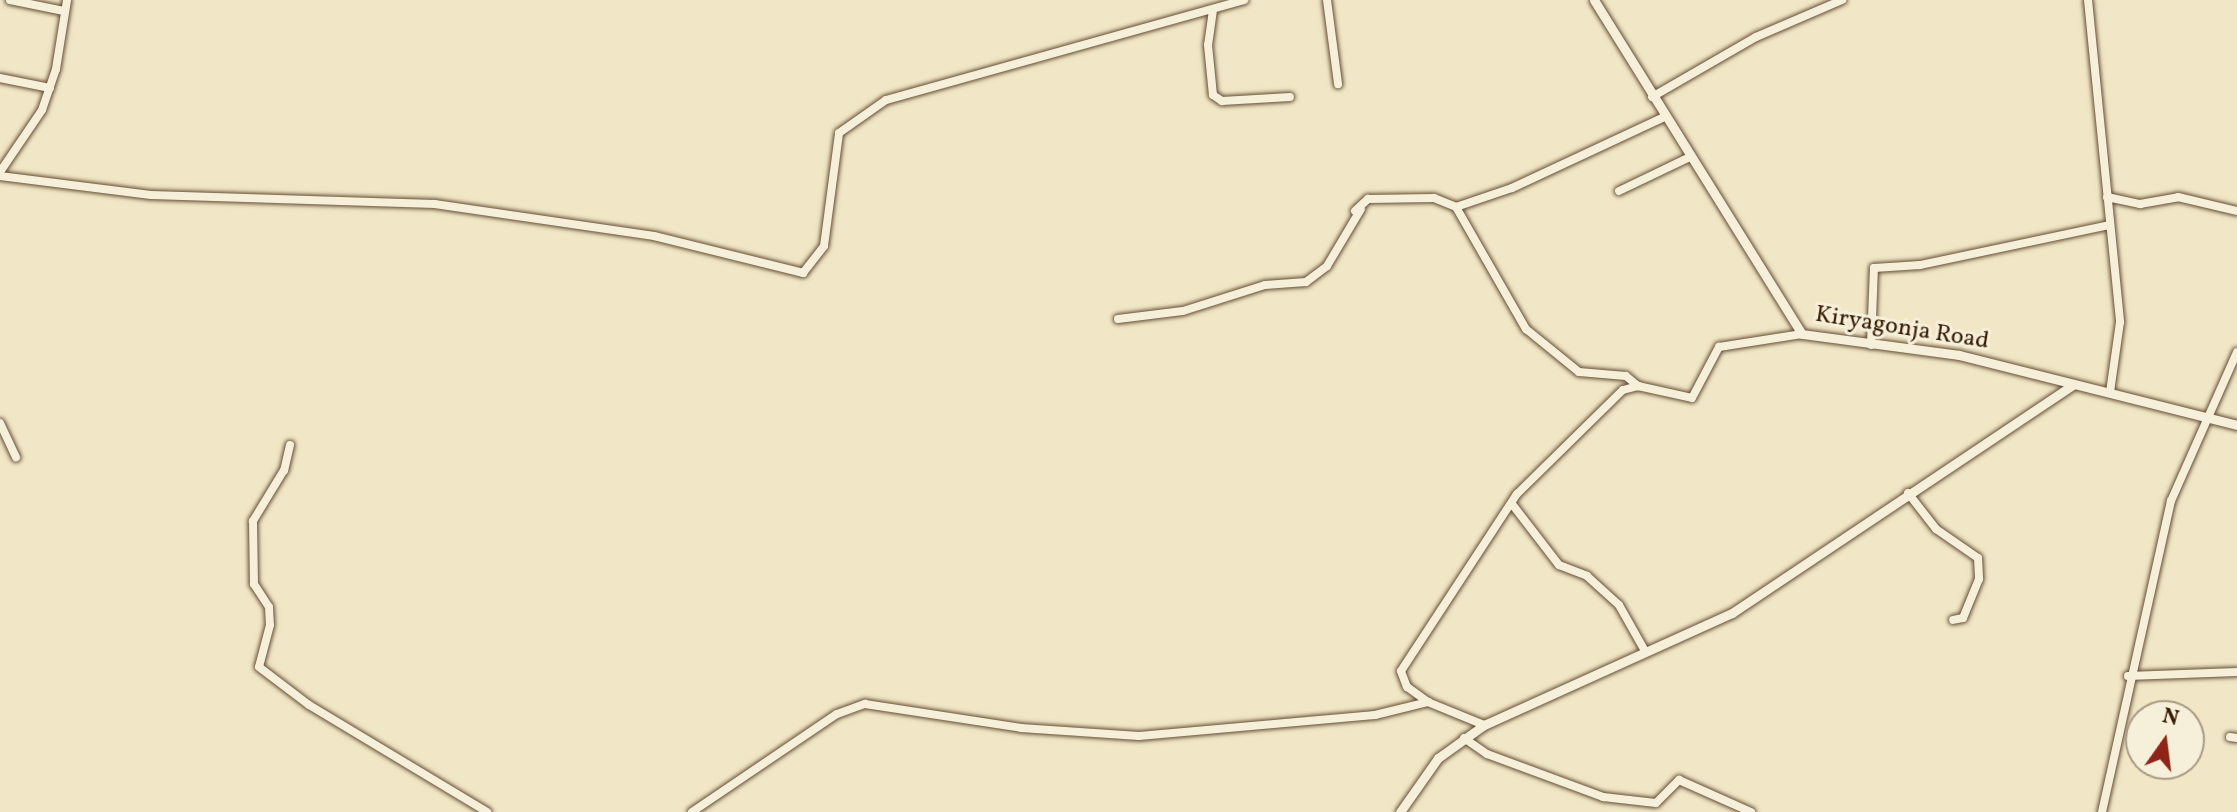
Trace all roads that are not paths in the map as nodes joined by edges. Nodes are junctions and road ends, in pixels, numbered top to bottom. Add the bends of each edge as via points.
1 (10, 0) edge
2 (67, 0) edge
3 (1244, 0) edge
4 (1327, 0) edge
5 (1594, 0) edge
6 (1842, 0) edge
7 (2088, 0) edge
8 (1213, 10) junction
9 (64, 11) junction
10 (0, 78) edge
11 (1338, 84) dead end
12 (50, 88) junction
13 (1290, 97) dead end
14 (1652, 97) junction
15 (1664, 117) junction
16 (1688, 158) junction
17 (0, 174) edge
18 (1619, 191) dead end
19 (2107, 197) junction
20 (1368, 199) junction
21 (1456, 207) junction
22 (1355, 211) dead end
23 (2237, 211) edge
24 (2110, 225) junction
25 (1118, 319) dead end
26 (1802, 334) junction
27 (1871, 345) junction
28 (2237, 352) edge
29 (2072, 385) junction
30 (1638, 386) junction
31 (2110, 392) junction
32 (2209, 417) junction
33 (0, 423) edge
34 (2237, 425) edge
35 (290, 445) dead end
36 (16, 457) dead end
37 (1908, 493) junction
38 (1512, 504) junction
39 (1953, 620) dead end
40 (1645, 651) junction
41 (2237, 672) edge
42 (2128, 676) junction
43 (1428, 702) junction
44 (1484, 725) junction
45 (1464, 738) junction
46 (487, 812) edge
47 (692, 812) edge
48 (1400, 812) edge
49 (1751, 812) edge
50 (2102, 812) edge

1 - 9 street
2 - 9 street
3 - 8 street
4 - 11 street
5 - 14 street, Kiryagonja Road
6 - 14 street via 1756,37
7 - 19 street
8 - 13 street via 1208,45 1213,95 1222,101
8 - 17 street via 886,100 839,133 824,246 803,273 654,236 435,204 151,195
9 - 12 street
10 - 12 street
12 - 17 street via 42,110
14 - 15 street, Kiryagonja Road
15 - 16 street, Kiryagonja Road
15 - 21 street via 1512,188
16 - 18 street
16 - 26 street, Kiryagonja Road
19 - 23 street via 2140,204 2178,197
19 - 24 street
20 - 21 street via 1434,198
20 - 22 street
20 - 25 street via 1327,266 1306,282 1265,285 1183,311
21 - 30 street via 1526,329 1579,372 1626,376
24 - 27 street via 1920,265 1874,268
24 - 31 street via 2120,322
26 - 27 street, Kiryagonja Road
26 - 30 street via 1719,347 1692,398
27 - 29 street, Kiryagonja Road via 1943,352
28 - 32 street
29 - 31 street, Kiryagonja Road
29 - 37 street
30 - 38 street via 1623,390
31 - 32 street, Kiryagonja Road
32 - 34 street, Kiryagonja Road
32 - 42 street via 2171,501
33 - 36 street
35 - 46 street via 284,470 253,521 254,584 269,607 270,625 259,667 309,705
37 - 39 street via 1936,529 1978,558 1979,579 1963,618
37 - 40 street via 1732,613
38 - 40 street via 1559,565 1587,576 1619,605
38 - 43 street via 1404,663 1407,687
40 - 44 street
41 - 42 street
42 - 50 street
43 - 44 street
43 - 47 street via 1375,715 1139,736 1021,728 865,704 837,714
44 - 45 street
45 - 48 street via 1438,758
45 - 49 street via 1487,754 1603,797 1656,803 1679,780

